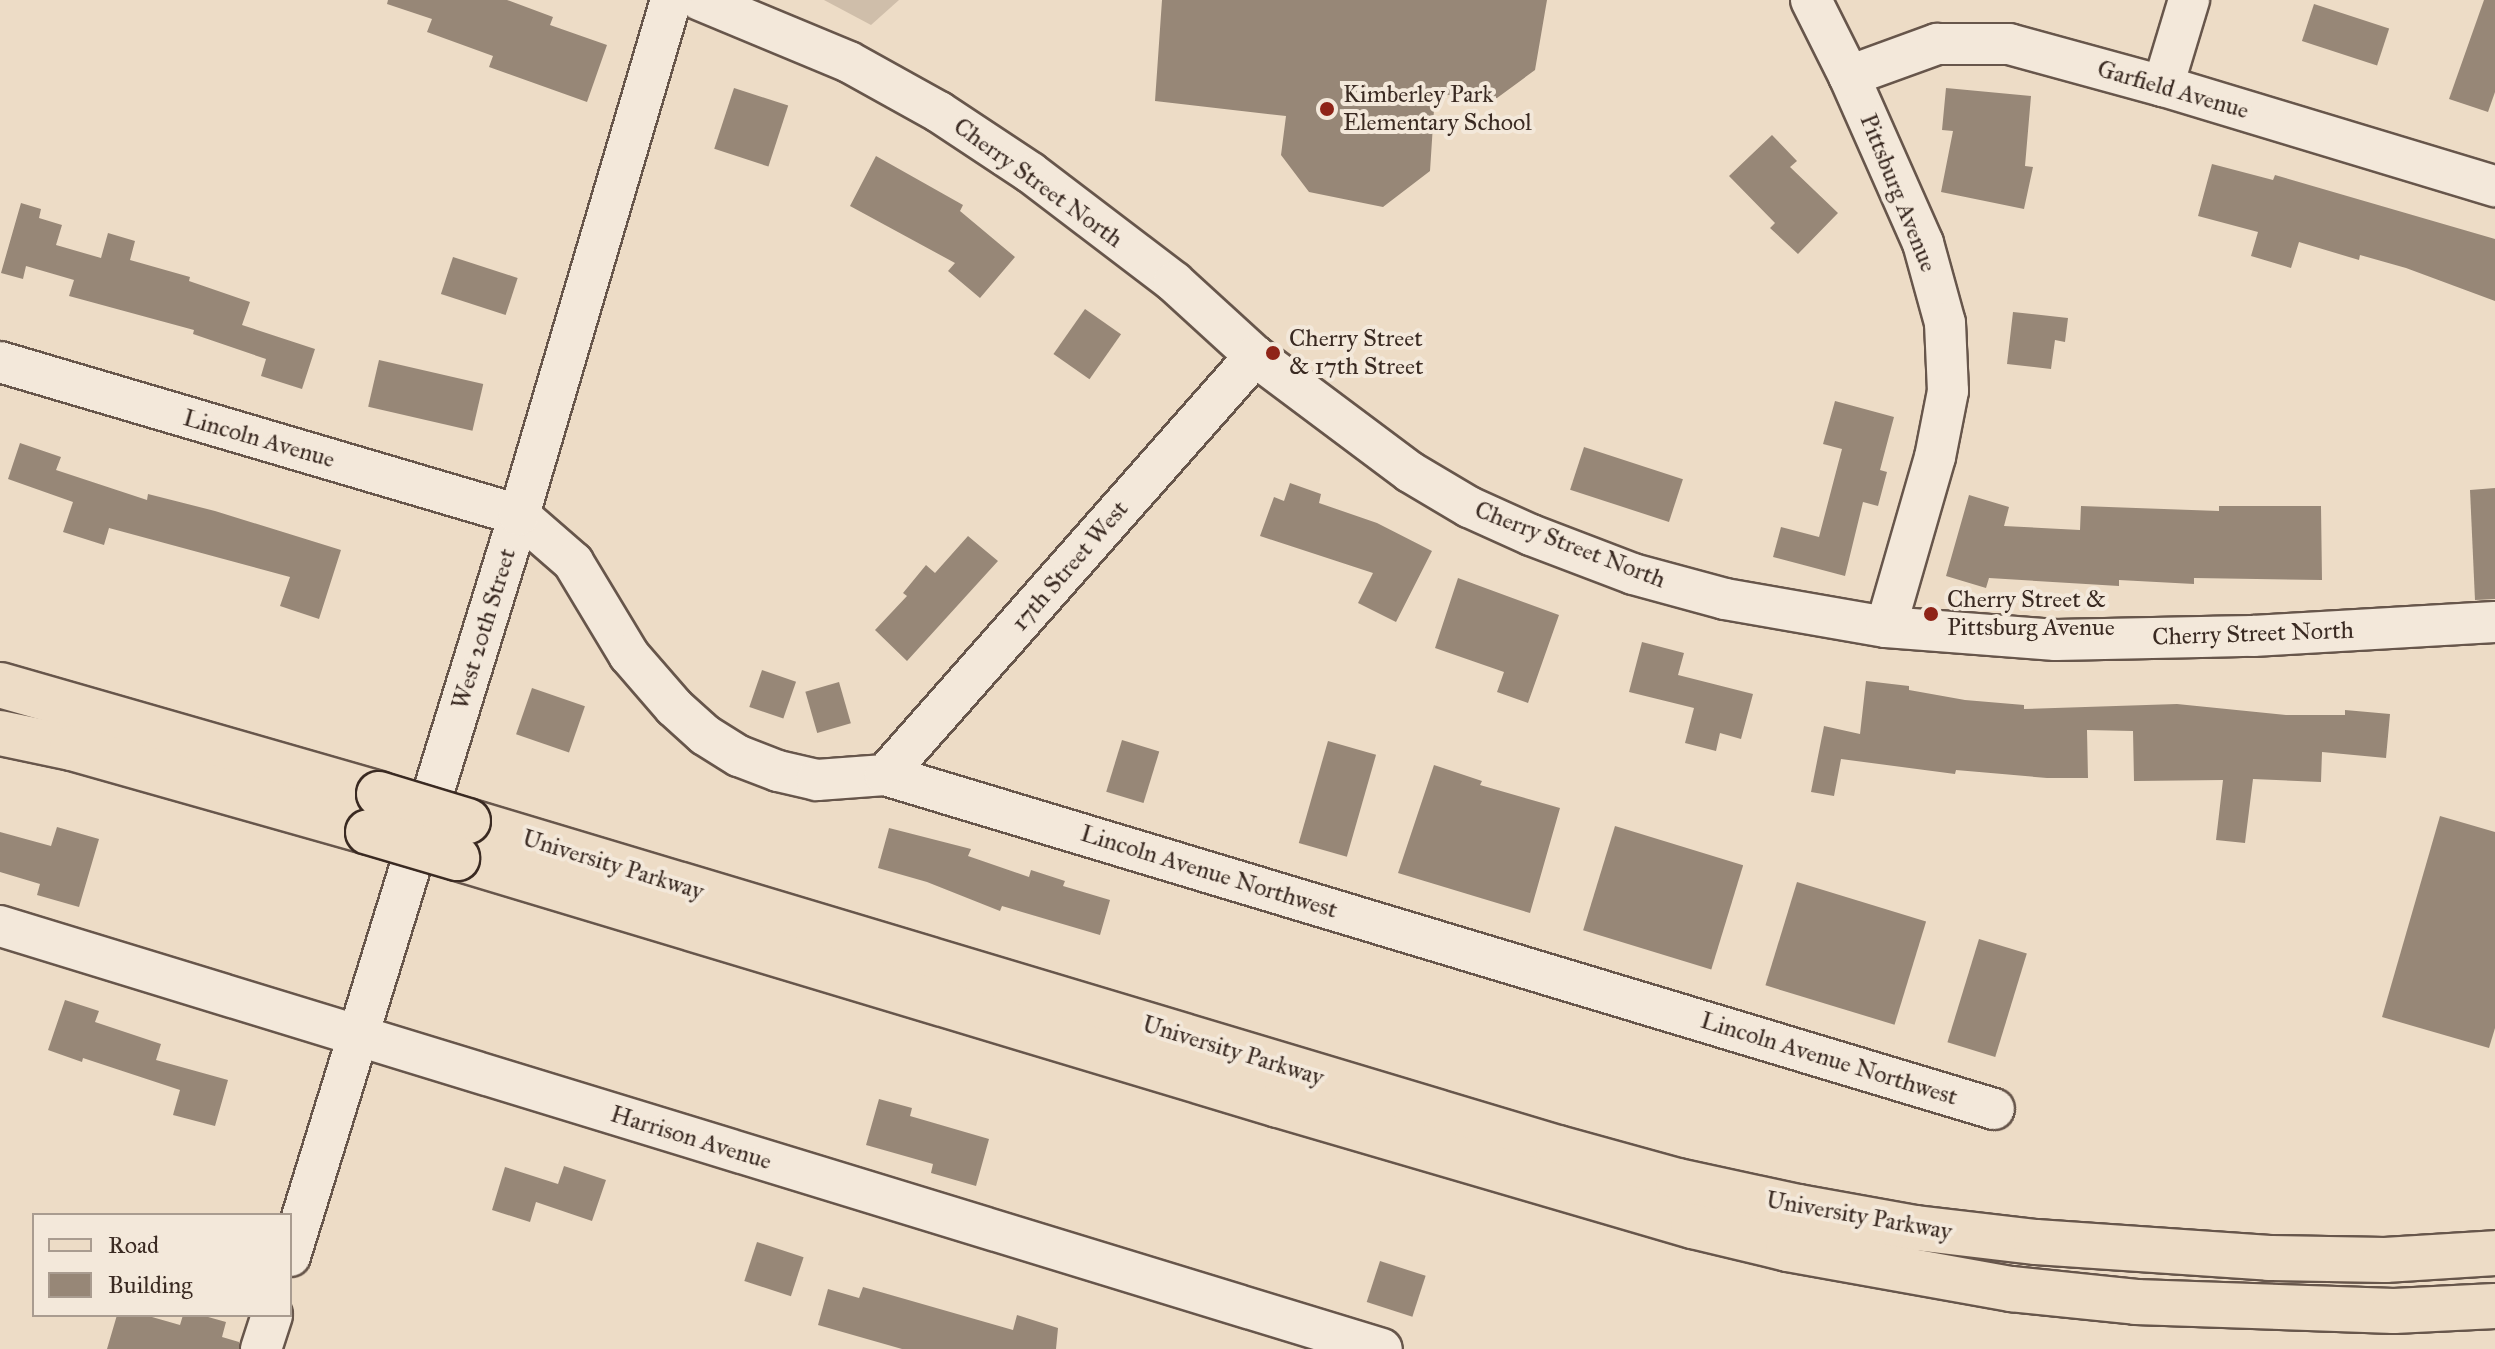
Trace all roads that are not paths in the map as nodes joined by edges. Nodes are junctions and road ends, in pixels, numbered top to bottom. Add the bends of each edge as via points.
1 (671, 0) edge
2 (700, 0) edge
3 (1811, 0) edge
4 (2189, 0) edge
5 (1849, 76) junction
6 (2163, 86) junction
7 (2495, 186) edge
8 (1255, 356) junction
9 (0, 362) edge
10 (519, 515) junction
11 (2495, 622) edge
12 (1886, 627) junction
13 (0, 685) edge
14 (0, 733) edge
15 (885, 775) junction
16 (373, 813) junction
17 (462, 839) junction
18 (0, 926) edge
19 (358, 1037) junction
20 (1994, 1109) dead end
21 (292, 1250) edge
22 (2495, 1253) edge
23 (2495, 1306) edge
24 (271, 1317) edge
25 (261, 1349) edge
26 (1382, 1349) edge

1 - 10 street, West 20th Street
2 - 8 street, Cherry Street North via 849,62 939,112 1031,173 1174,282
3 - 5 street, Pittsburg Avenue
4 - 6 street
5 - 6 street, Garfield Avenue via 1937,44 2009,44
5 - 12 street, Pittsburg Avenue via 1923,243 1945,323 1949,364 1935,457
6 - 7 street, Garfield Avenue
8 - 12 street, Cherry Street North via 1410,472 1531,535 1633,574 1725,599
8 - 15 street, 17th Street West
9 - 10 street, Lincoln Avenue
10 - 15 street, Lincoln Avenue Northwest via 573,562 629,655 705,735 739,756 817,780
10 - 19 street, West 20th Street
11 - 12 street, Cherry Street North via 2253,636 2056,640
13 - 16 main road, University Parkway
14 - 16 main road, University Parkway
15 - 20 street, Lincoln Avenue Northwest
16 - 17 main road, University Parkway, bridge
17 - 22 main road, University Parkway via 1558,1148 1753,1197 1916,1228 2052,1243 2269,1258 2385,1260
17 - 23 main road, University Parkway via 1278,1105 1788,1249 2011,1289 2136,1302 2394,1311
18 - 19 street, Harrison Avenue
19 - 21 street, West 20th Street
19 - 26 street, Harrison Avenue
24 - 25 street

